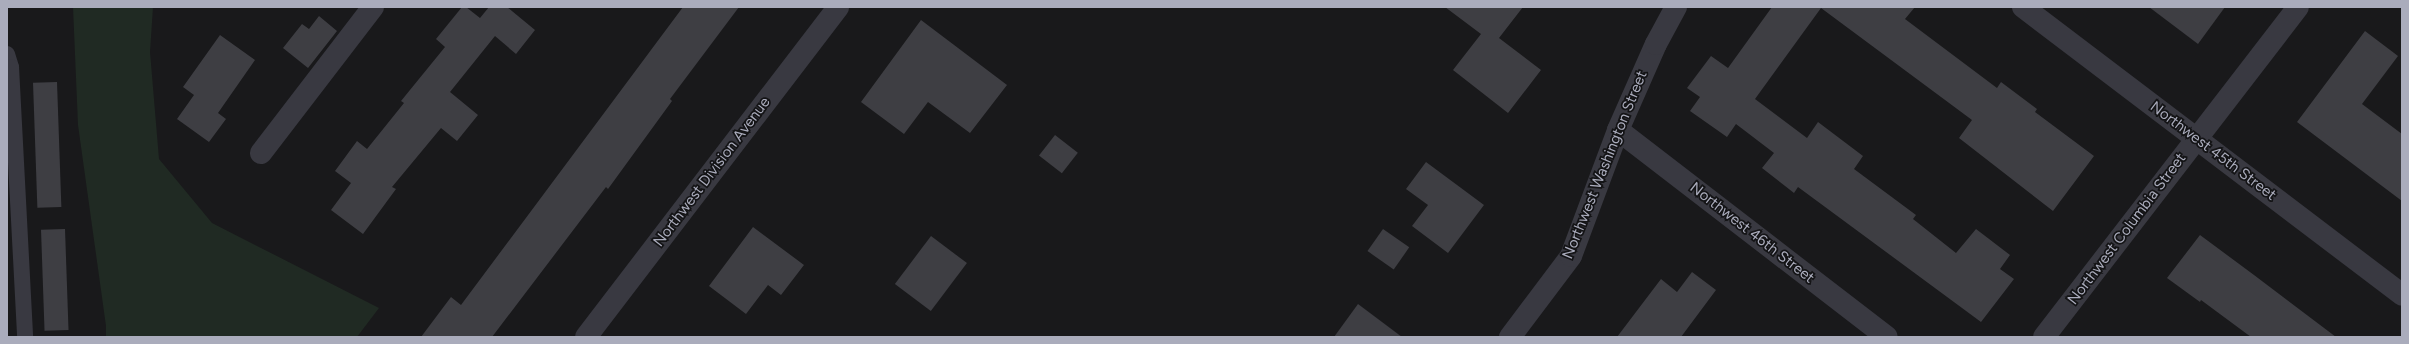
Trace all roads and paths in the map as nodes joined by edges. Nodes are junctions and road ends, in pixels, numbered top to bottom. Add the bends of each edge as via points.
1 (373, 7) edge
2 (838, 7) edge
3 (1676, 7) edge
4 (2024, 7) edge
5 (2298, 7) edge
6 (7, 54) edge
7 (1618, 130) junction
8 (2196, 138) junction
9 (261, 153) dead end
10 (2402, 295) edge
11 (25, 337) edge
12 (586, 337) edge
13 (1510, 337) edge
14 (1887, 337) edge
15 (2044, 337) edge

1 - 9 street
2 - 12 street, Northwest Division Avenue
3 - 7 street, Northwest Washington Street via 1656,44
4 - 8 street, Northwest 45th Street
5 - 8 street, Northwest Columbia Street
6 - 11 lane via 11,68
7 - 13 street, Northwest Washington Street via 1571,256
7 - 14 street, Northwest 46th Street
8 - 10 street, Northwest 45th Street
8 - 15 street, Northwest Columbia Street

